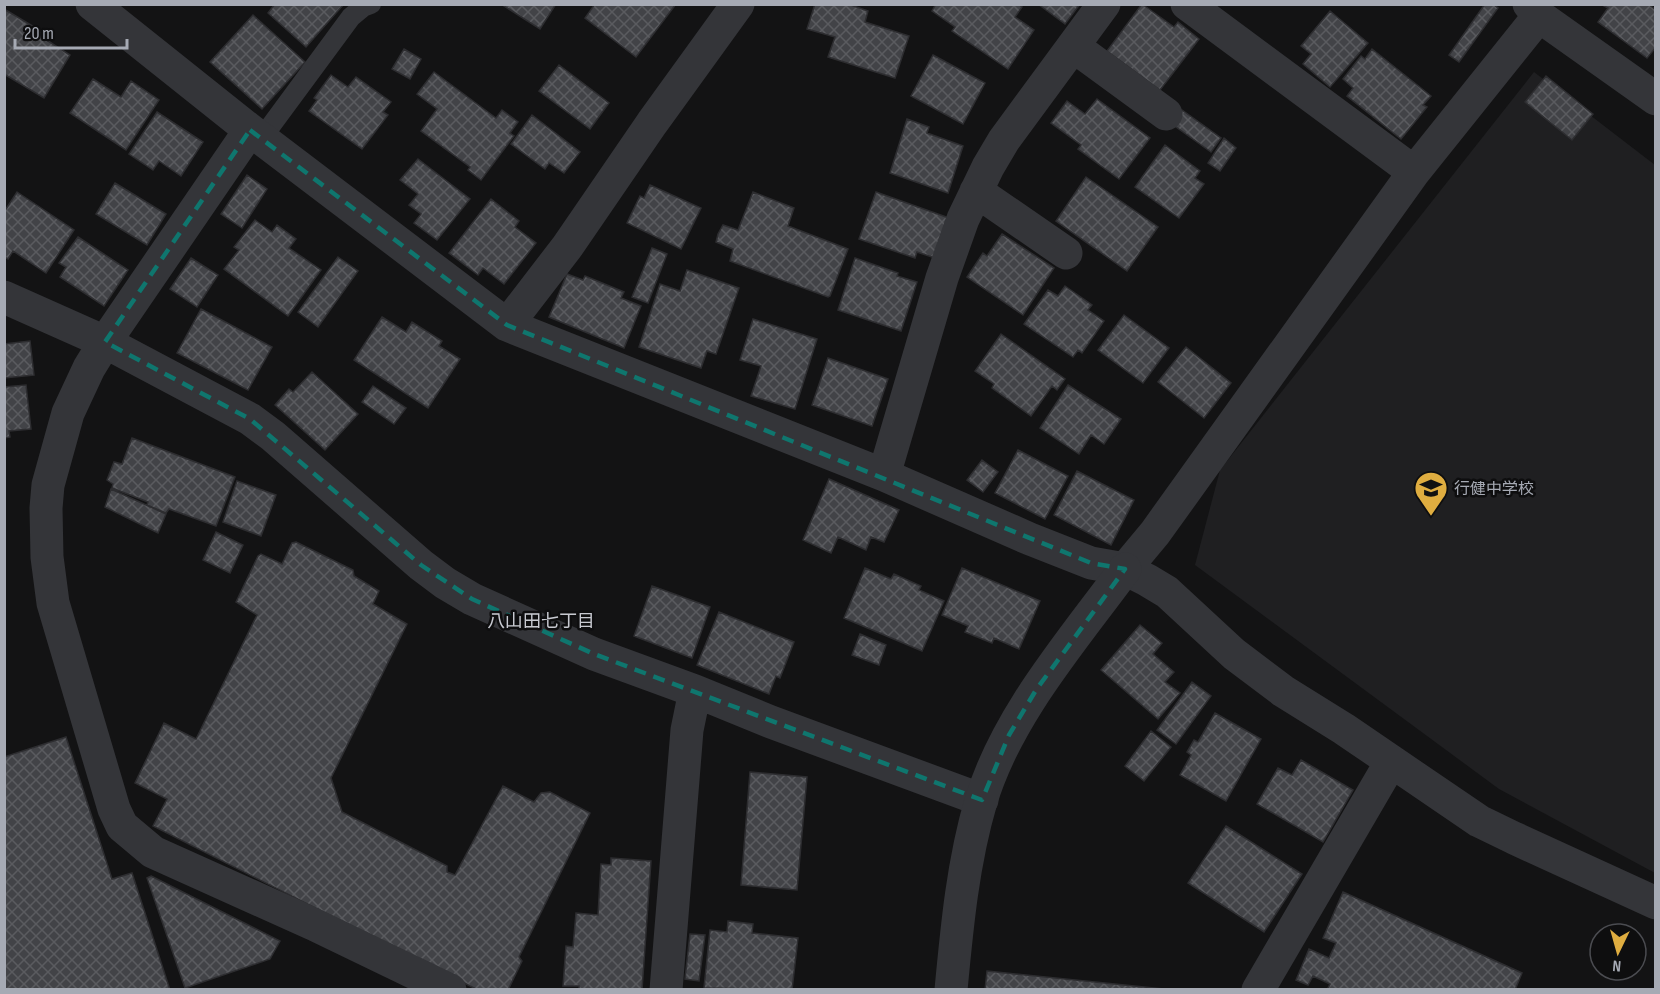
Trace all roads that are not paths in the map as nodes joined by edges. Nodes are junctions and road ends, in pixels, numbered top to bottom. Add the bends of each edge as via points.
1 (92, 4) edge
2 (371, 4) edge
3 (738, 4) edge
4 (1104, 4) edge
5 (1204, 10) edge
6 (1534, 10) edge
7 (1073, 46) junction
8 (1656, 99) edge
9 (1166, 114) dead end
10 (255, 134) junction
11 (1414, 172) junction
12 (976, 191) junction
13 (1066, 253) dead end
14 (4, 297) edge
15 (507, 325) junction
16 (105, 342) junction
17 (884, 475) junction
18 (1125, 569) junction
19 (695, 691) junction
20 (1391, 762) junction
21 (982, 800) junction
22 (1656, 903) edge
23 (450, 990) edge
24 (666, 990) edge
25 (951, 990) edge
26 (1258, 990) edge

1 - 10 street
2 - 10 lane via 351,17
3 - 15 street via 567,247
4 - 7 street
5 - 11 street
6 - 8 street
6 - 11 street
7 - 9 street
7 - 12 street via 1004,140
10 - 15 street
10 - 16 street
11 - 18 street via 1162,524
12 - 13 street
12 - 17 street via 942,278
14 - 16 street
15 - 17 street
16 - 19 street via 250,419 421,565 472,599 594,654
16 - 23 street via 68,413 48,485 46,540 59,625 122,826 153,852
17 - 18 street via 1091,563
18 - 20 street via 1167,592 1234,654
18 - 21 street via 1036,690 1009,735
19 - 21 street
19 - 24 street via 687,730
20 - 22 street via 1479,821
20 - 26 street
21 - 25 street via 957,916

